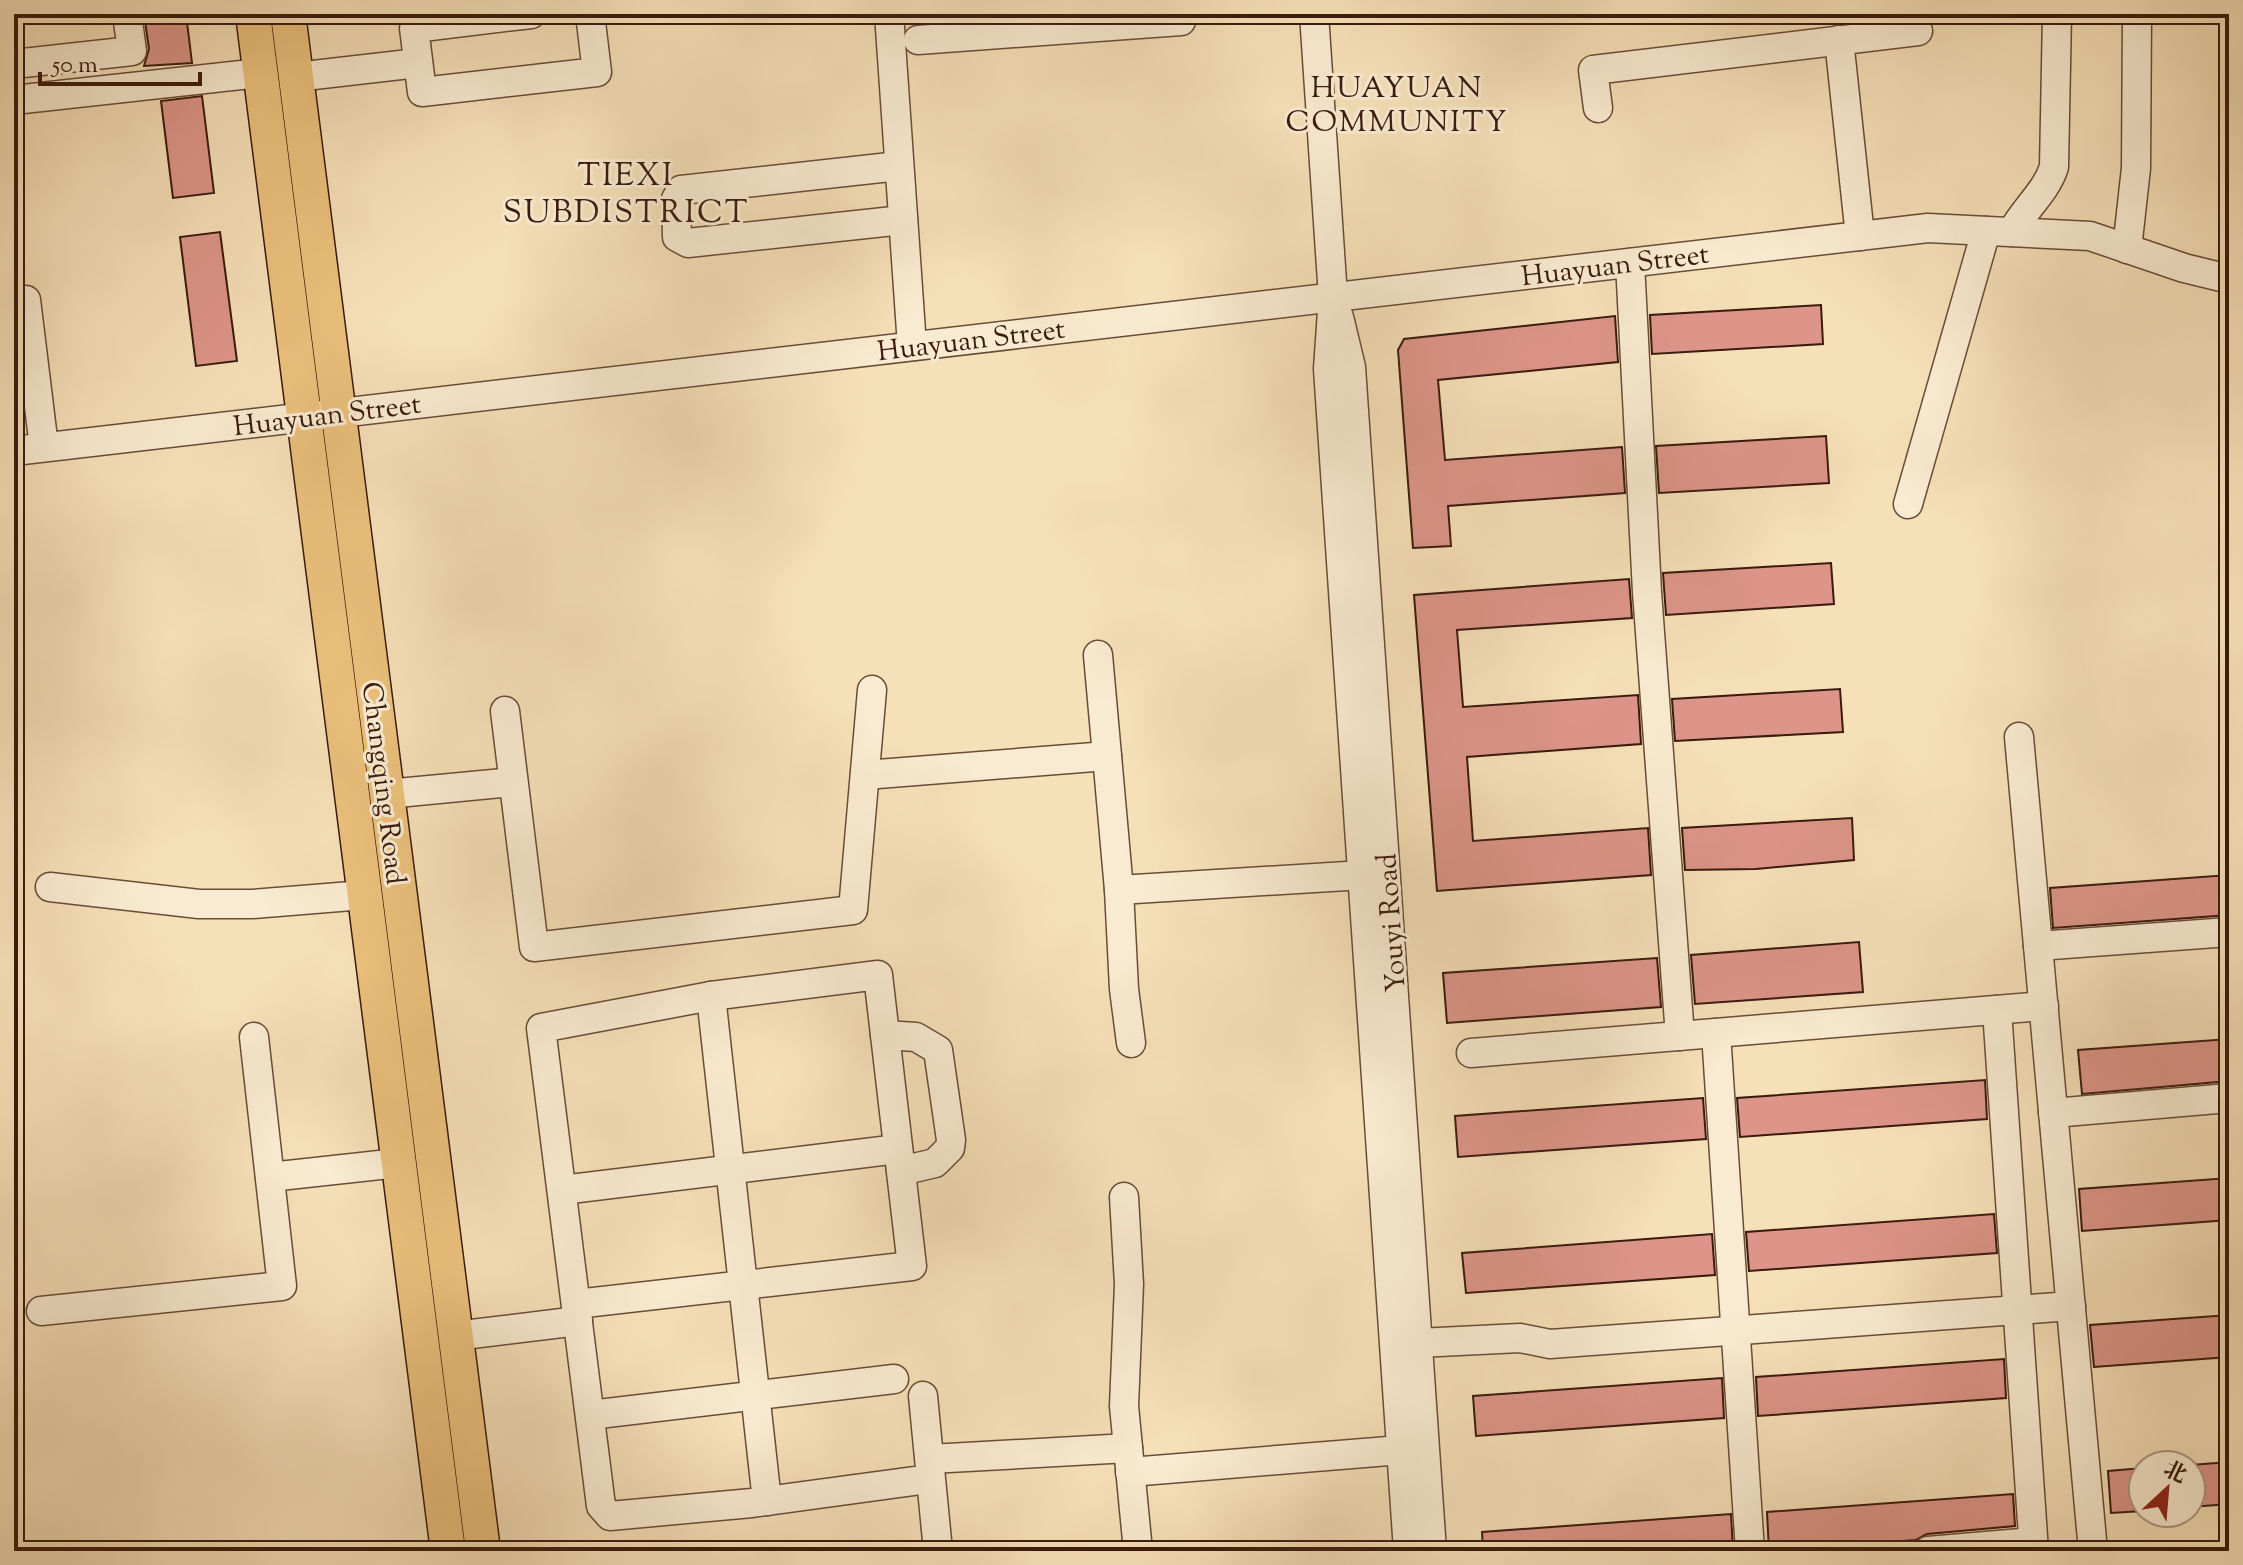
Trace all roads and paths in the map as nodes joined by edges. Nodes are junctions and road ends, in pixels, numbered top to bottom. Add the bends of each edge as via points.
1 (127, 14) edge
2 (253, 14) edge
3 (288, 14) edge
4 (531, 14) edge
5 (590, 14) edge
6 (889, 14) edge
7 (1314, 14) edge
8 (2057, 14) edge
9 (2137, 14) edge
10 (1087, 21) edge
11 (1181, 21) dead end
12 (1918, 31) dead end
13 (918, 40) dead end
14 (1839, 40) junction
15 (418, 63) junction
16 (14, 64) edge
17 (260, 73) junction
18 (296, 77) junction
19 (14, 100) edge
20 (1598, 108) dead end
21 (899, 166) junction
22 (903, 220) junction
23 (1999, 232) junction
24 (1860, 236) junction
25 (2127, 249) junction
26 (1630, 263) junction
27 (2229, 279) edge
28 (1333, 297) junction
29 (26, 300) dead end
30 (912, 346) junction
31 (339, 413) junction
32 (304, 417) junction
33 (44, 447) junction
34 (14, 451) edge
35 (1908, 504) dead end
36 (1098, 655) dead end
37 (872, 690) dead end
38 (505, 711) dead end
39 (2019, 737) dead end
40 (1107, 756) junction
41 (865, 775) junction
42 (513, 782) junction
43 (387, 794) junction
44 (1363, 875) junction
45 (50, 887) dead end
46 (1119, 890) junction
47 (364, 895) junction
48 (2229, 932) edge
49 (2038, 946) junction
50 (711, 996) junction
51 (2044, 1006) junction
52 (1997, 1010) junction
53 (1716, 1033) junction
54 (885, 1035) junction
55 (1680, 1036) junction
56 (254, 1037) dead end
57 (1131, 1043) dead end
58 (1471, 1053) dead end
59 (2229, 1098) edge
60 (2053, 1113) junction
61 (899, 1160) junction
62 (398, 1163) junction
63 (731, 1169) junction
64 (270, 1177) junction
65 (562, 1190) junction
66 (1124, 1197) dead end
67 (743, 1286) junction
68 (2071, 1306) junction
69 (2017, 1310) junction
70 (41, 1311) dead end
71 (577, 1313) junction
72 (1736, 1330) junction
73 (455, 1336) junction
74 (1418, 1343) junction
75 (894, 1379) dead end
76 (756, 1395) junction
77 (923, 1396) dead end
78 (590, 1415) junction
79 (1401, 1450) junction
80 (1129, 1460) junction
81 (922, 1470) junction
82 (767, 1501) junction
83 (2034, 1547) edge
84 (448, 1551) edge
85 (483, 1551) edge
86 (938, 1551) edge
87 (1138, 1551) edge
88 (1408, 1551) edge
89 (1432, 1551) edge
90 (1750, 1551) edge
91 (1928, 1551) edge
92 (2093, 1551) edge

1 - 16 street via 132,51
2 - 17 main road, Changqing Road
3 - 18 main road, Changqing Road
4 - 15 street via 414,28
5 - 15 street via 597,72 422,92
6 - 21 street
7 - 28 street, Youyi Road
8 - 23 street via 2054,167 2046,186
9 - 25 street via 2136,168
10 - 11 street
10 - 13 street
12 - 14 street
14 - 20 street via 1593,70
14 - 24 street
15 - 18 street
17 - 19 street
17 - 32 main road, Changqing Road
18 - 31 main road, Changqing Road
21 - 22 street
21 - 22 street via 681,190 676,199 677,237 688,243
22 - 30 street
23 - 24 street, Huayuan Street via 1928,228
23 - 25 street, Huayuan Street via 2090,236
23 - 35 street
24 - 26 street, Huayuan Street
25 - 27 street, Huayuan Street
26 - 28 street, Huayuan Street
26 - 55 street via 1647,592
28 - 30 street, Huayuan Street
28 - 44 street, Youyi Road via 1328,369
28 - 74 street, Youyi Road via 1351,367
29 - 33 street
30 - 31 street, Huayuan Street
31 - 32 street, Huayuan Street
31 - 43 main road, Changqing Road
32 - 33 street, Huayuan Street
32 - 47 main road, Changqing Road
33 - 34 street, Huayuan Street
36 - 40 street
37 - 41 street
38 - 42 street
39 - 49 street
40 - 41 street
40 - 46 street
41 - 42 street via 853,910 534,947
42 - 43 street
43 - 73 main road, Changqing Road
44 - 46 street
44 - 79 street, Youyi Road
45 - 47 street via 199,904
46 - 57 street
47 - 62 main road, Changqing Road
48 - 49 street
49 - 51 street
50 - 54 street via 878,975
50 - 63 street
50 - 65 street via 541,1028
51 - 52 street
51 - 60 street
52 - 53 street
52 - 69 street
53 - 55 street
53 - 72 street
54 - 61 street
54 - 61 street via 916,1037 938,1050 951,1140 946,1155 935,1163
55 - 58 street
56 - 64 street
59 - 60 street
60 - 68 street
61 - 63 street
61 - 67 street via 912,1266
62 - 64 street
62 - 84 main road, Changqing Road
63 - 65 street
63 - 67 street
64 - 70 street via 282,1286
65 - 71 street
66 - 80 street
67 - 71 street
67 - 76 street
68 - 69 street
68 - 92 street
69 - 72 street
69 - 83 street
71 - 73 street
71 - 78 street
72 - 74 street via 1550,1344 1520,1338
72 - 90 street
73 - 85 main road, Changqing Road
74 - 89 street, Youyi Road
75 - 76 street
76 - 78 street
76 - 82 street
77 - 81 street
78 - 82 street via 601,1506 610,1516
79 - 80 street
79 - 88 street, Youyi Road
80 - 81 street
80 - 87 street
81 - 82 street
81 - 86 street
83 - 91 street

